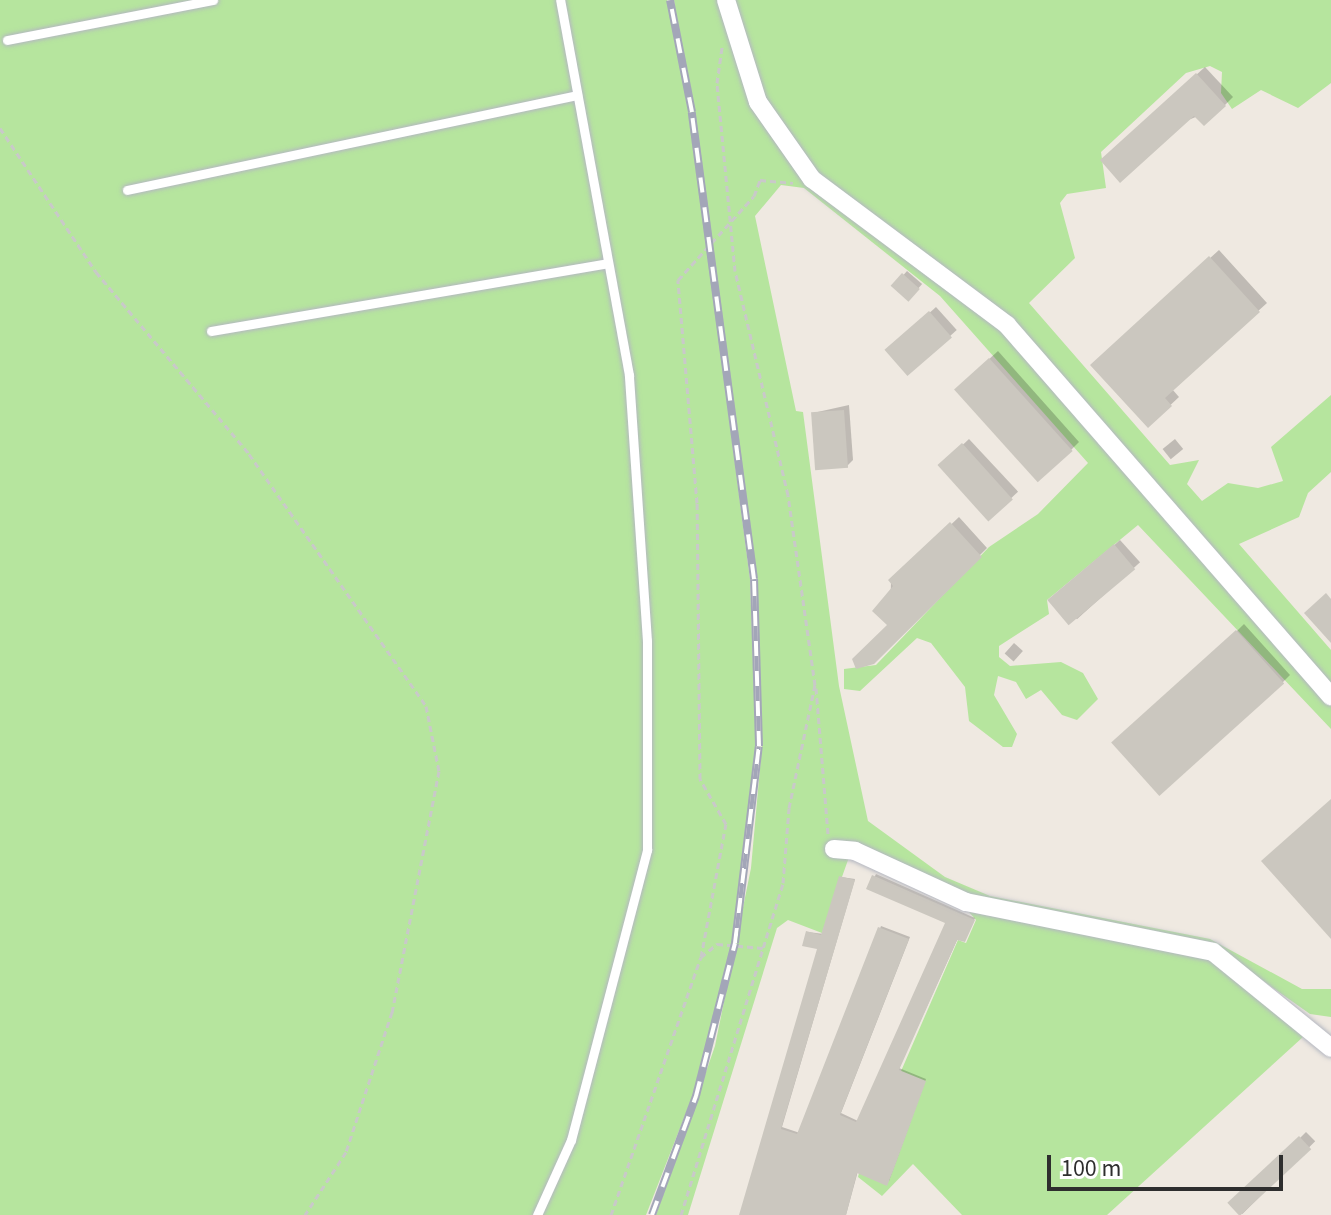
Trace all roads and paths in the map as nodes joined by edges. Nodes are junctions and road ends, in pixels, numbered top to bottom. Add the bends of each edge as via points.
1 (213, 0) edge
2 (560, 0) edge
3 (726, 0) edge
4 (733, 30) junction
5 (7, 40) dead end
6 (577, 95) junction
7 (0, 128) edge
8 (812, 179) junction
9 (127, 190) dead end
10 (730, 216) junction
11 (607, 263) junction
12 (211, 331) dead end
13 (815, 685) junction
14 (1331, 696) edge
15 (834, 849) joint
16 (763, 948) junction
17 (701, 957) junction
18 (1329, 1041) edge
19 (305, 1215) edge
20 (537, 1215) edge
21 (611, 1215) edge
22 (681, 1215) edge

1 - 5 lane
2 - 6 lane
3 - 4 street
4 - 8 street via 758,102
4 - 10 path via 719,54 717,83
6 - 9 lane
6 - 11 lane
7 - 19 path via 96,272 249,454 426,706 439,771 392,1012 346,1152
8 - 10 path via 764,176
8 - 14 street via 1007,325
10 - 13 path via 745,325 788,495
10 - 17 path via 678,280 697,503 700,779 726,824
11 - 12 lane
11 - 20 lane via 629,375 639,487 647,850 571,1140
13 - 15 path via 827,758 825,827
13 - 16 path via 783,883
15 - 18 street via 855,851 966,902 1213,952
16 - 17 path via 717,944
16 - 22 path
17 - 21 path

